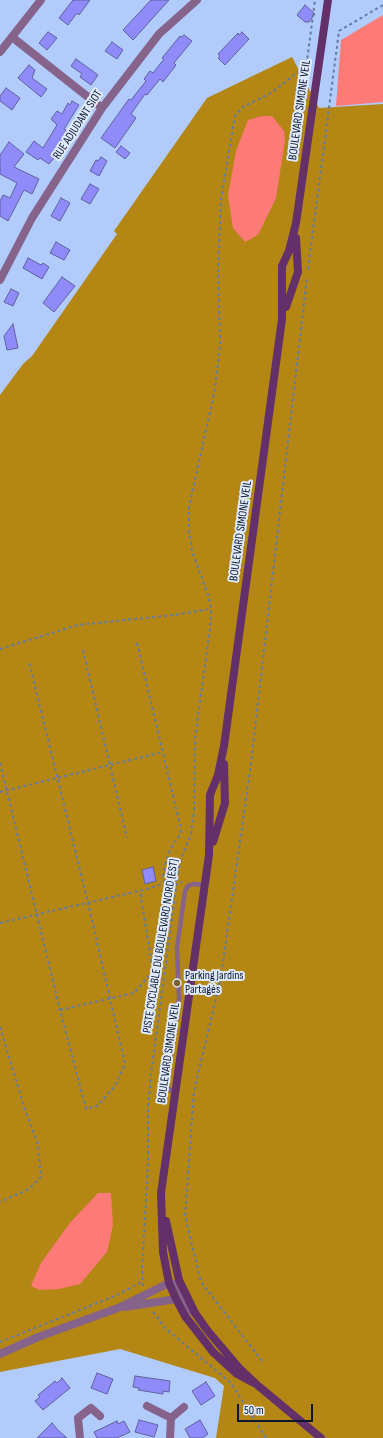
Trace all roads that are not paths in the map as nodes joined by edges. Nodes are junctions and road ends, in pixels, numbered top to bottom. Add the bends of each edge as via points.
1 (41, 0) edge
2 (197, 0) edge
3 (328, 0) edge
4 (12, 37) junction
5 (0, 52) edge
6 (102, 108) junction
7 (296, 223) junction
8 (0, 280) edge
9 (282, 319) junction
10 (224, 746) junction
11 (209, 855) junction
12 (205, 885) junction
13 (176, 1095) junction
14 (167, 1160) junction
15 (169, 1283) junction
16 (181, 1296) junction
17 (118, 1308) junction
18 (0, 1354) edge
19 (256, 1384) junction
20 (147, 1406) dead end
21 (184, 1407) dead end
22 (100, 1416) dead end
23 (171, 1418) junction
24 (80, 1438) edge
25 (170, 1438) edge
26 (321, 1438) edge

1 - 4 street
2 - 6 street, RUE ADJUDANT SIOT via 159,34
3 - 7 main road, BOULEVARD SIMONE VEIL
4 - 5 street
4 - 6 street
6 - 8 street, RUE ADJUDANT SIOT via 32,218
7 - 9 main road, BOULEVARD SIMONE VEIL via 289,251 282,266
7 - 9 main road, BOULEVARD SIMONE VEIL via 298,272
9 - 10 main road, BOULEVARD SIMONE VEIL
10 - 11 main road, BOULEVARD SIMONE VEIL via 218,775 210,795
10 - 11 main road, BOULEVARD SIMONE VEIL via 225,802
11 - 12 main road, BOULEVARD SIMONE VEIL
12 - 13 main road, BOULEVARD SIMONE VEIL
12 - 13 lane via 193,884 185,891 177,948 179,999 167,1079 168,1088
13 - 14 main road, BOULEVARD SIMONE VEIL
14 - 15 main road, BOULEVARD SIMONE VEIL via 160,1210 163,1252
14 - 16 main road, BOULEVARD SIMONE VEIL via 167,1231
15 - 16 main road, BOULEVARD SIMONE VEIL
15 - 17 street
16 - 17 street
16 - 19 main road, BOULEVARD SIMONE VEIL via 225,1352
16 - 19 main road, BOULEVARD SIMONE VEIL via 185,1316 213,1352 237,1374
17 - 18 street via 38,1337
19 - 26 main road, BOULEVARD SIMONE VEIL
20 - 23 street
21 - 23 street
22 - 24 street via 91,1408 78,1418
23 - 25 street

